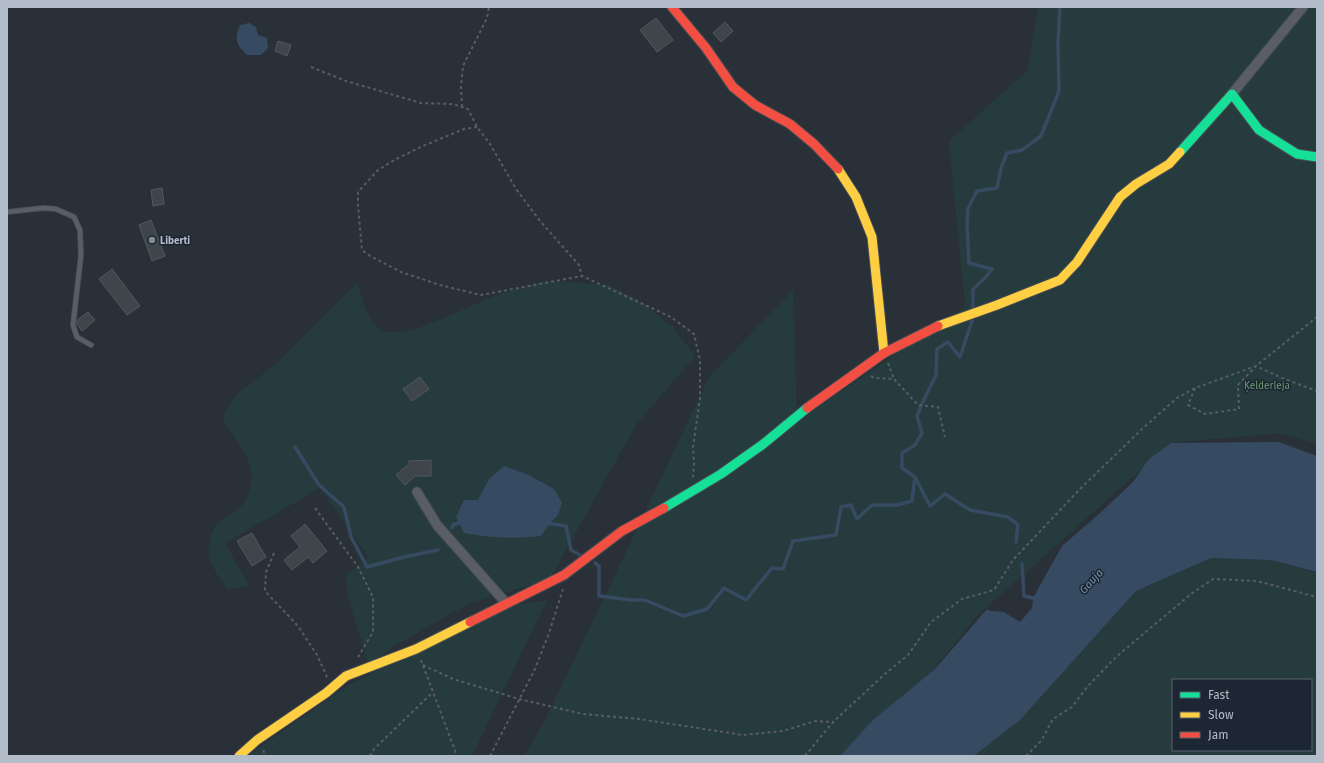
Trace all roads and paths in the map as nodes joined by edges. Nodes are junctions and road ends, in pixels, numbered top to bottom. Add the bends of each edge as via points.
1 (489, 7) edge
2 (672, 7) edge
3 (1303, 7) edge
4 (311, 67) dead end
5 (1232, 94) junction
6 (462, 107) junction
7 (477, 127) junction
8 (1317, 157) edge
9 (7, 212) edge
10 (582, 276) junction
11 (1317, 317) edge
12 (91, 345) dead end
13 (884, 353) junction
14 (1256, 366) junction
15 (862, 369) junction
16 (894, 379) junction
17 (1195, 388) junction
18 (1317, 391) edge
19 (945, 437) dead end
20 (417, 492) dead end
21 (692, 492) junction
22 (315, 508) dead end
23 (274, 553) dead end
24 (564, 575) junction
25 (1317, 597) edge
26 (506, 602) junction
27 (416, 649) junction
28 (423, 665) junction
29 (346, 676) junction
30 (433, 692) junction
31 (326, 693) junction
32 (519, 699) junction
33 (833, 722) junction
34 (239, 756) edge
35 (370, 756) edge
36 (457, 756) edge
37 (490, 756) edge
38 (805, 756) edge
39 (1026, 756) edge

1 - 6 path via 487,18 463,66 460,86
2 - 13 street via 706,48 733,88 755,105 790,124 814,144 838,169 856,197 872,237
3 - 5 street
4 - 6 path via 346,81 421,103 453,104
5 - 8 street via 1259,130 1296,154
5 - 13 street via 1169,164 1120,197 1077,262 1060,280 937,326
6 - 7 path via 468,109
7 - 10 path via 516,189 579,265
7 - 10 path via 464,129 423,146 396,158 378,170 358,192 362,250 401,272 480,295
9 - 12 lane via 49,208 74,217 80,230 81,255 72,325 77,337
10 - 21 path via 671,316 694,334 700,360 700,390 693,447
11 - 14 path
13 - 15 street
13 - 16 path
14 - 17 path
14 - 17 path via 1238,385 1239,409 1205,414 1188,405
14 - 18 path
15 - 16 path via 874,378
15 - 21 street via 721,474
16 - 19 path via 918,405 938,407
17 - 33 path via 1177,398 1079,490 1013,560 994,590 962,599 931,622 908,655
20 - 26 street via 437,525
21 - 24 street via 622,531
22 - 29 path via 358,567 373,597 373,632
23 - 31 path via 266,572 265,591 298,626 317,655 327,677
24 - 26 street
24 - 32 path via 563,589 549,633 535,669
25 - 39 path via 1257,581 1213,579 1191,594 1116,657 1072,707 1053,719 1041,741
26 - 27 street
27 - 28 path
27 - 29 street
28 - 30 path
28 - 32 path via 453,679
29 - 31 street
30 - 35 path via 374,749
30 - 36 path
31 - 34 street via 257,740
32 - 33 path via 583,714 639,719 743,736 783,731 815,721
32 - 37 path
33 - 38 path

